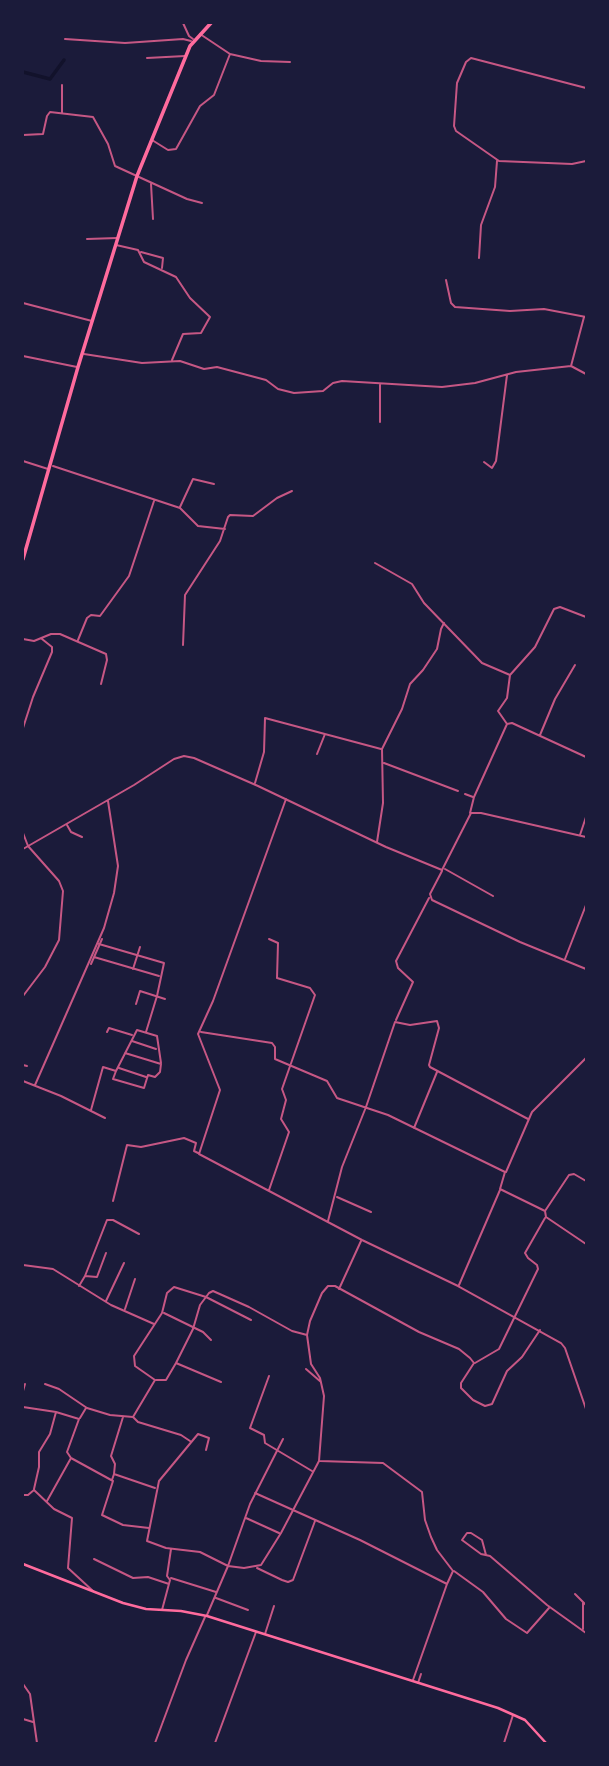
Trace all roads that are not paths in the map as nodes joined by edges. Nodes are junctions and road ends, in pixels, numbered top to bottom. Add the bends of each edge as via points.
1 (183, 23) edge
2 (211, 23) edge
3 (200, 34) junction
4 (65, 39) dead end
5 (193, 40) junction
6 (230, 54) junction
7 (186, 56) junction
8 (147, 58) dead end
9 (290, 62) dead end
10 (62, 86) dead end
11 (586, 88) edge
12 (62, 113) junction
13 (23, 135) edge
14 (151, 139) junction
15 (497, 160) junction
16 (586, 161) edge
17 (137, 176) junction
18 (151, 183) junction
19 (202, 203) dead end
20 (153, 219) dead end
21 (117, 238) junction
22 (87, 239) dead end
23 (115, 245) junction
24 (140, 252) junction
25 (479, 258) dead end
26 (162, 270) junction
27 (446, 280) dead end
28 (23, 303) edge
29 (585, 316) edge
30 (92, 321) junction
31 (83, 354) junction
32 (23, 356) edge
33 (172, 361) junction
34 (571, 366) junction
35 (78, 367) junction
36 (507, 374) junction
37 (586, 374) edge
38 (380, 384) junction
39 (380, 422) dead end
40 (23, 461) edge
41 (484, 462) dead end
42 (49, 468) junction
43 (214, 484) dead end
44 (292, 491) dead end
45 (154, 500) junction
46 (180, 508) junction
47 (226, 529) junction
48 (23, 559) edge
49 (375, 563) dead end
50 (586, 617) edge
51 (444, 624) junction
52 (23, 639) edge
53 (41, 639) junction
54 (78, 640) junction
55 (183, 645) dead end
56 (575, 665) dead end
57 (510, 675) junction
58 (102, 684) dead end
59 (507, 724) junction
60 (23, 728) edge
61 (325, 733) junction
62 (540, 736) junction
63 (382, 749) junction
64 (317, 754) dead end
65 (586, 757) edge
66 (382, 762) junction
67 (255, 784) junction
68 (458, 791) dead end
69 (466, 794) dead end
70 (474, 797) junction
71 (286, 799) junction
72 (108, 800) junction
73 (469, 814) junction
74 (586, 817) edge
75 (66, 824) junction
76 (23, 833) edge
77 (580, 836) junction
78 (82, 837) dead end
79 (586, 837) edge
80 (376, 843) junction
81 (27, 846) junction
82 (23, 849) edge
83 (442, 869) junction
84 (493, 896) dead end
85 (430, 897) junction
86 (586, 905) edge
87 (102, 939) dead end
88 (269, 939) dead end
89 (99, 944) junction
90 (140, 947) dead end
91 (137, 956) junction
92 (94, 957) junction
93 (564, 960) junction
94 (91, 964) dead end
95 (133, 969) junction
96 (586, 969) edge
97 (160, 976) junction
98 (23, 996) edge
99 (157, 996) junction
100 (165, 999) dead end
101 (136, 1004) dead end
102 (396, 1022) junction
103 (107, 1031) dead end
104 (146, 1032) junction
105 (199, 1032) junction
106 (133, 1035) junction
107 (131, 1041) junction
108 (158, 1049) junction
109 (125, 1053) junction
110 (586, 1058) edge
111 (161, 1064) junction
112 (23, 1065) edge
113 (289, 1065) junction
114 (27, 1066) dead end
115 (119, 1068) junction
116 (116, 1071) junction
117 (437, 1071) junction
118 (147, 1078) junction
119 (23, 1081) edge
120 (35, 1085) junction
121 (366, 1107) junction
122 (91, 1110) junction
123 (105, 1118) dead end
124 (528, 1119) junction
125 (414, 1128) junction
126 (199, 1154) junction
127 (506, 1172) junction
128 (586, 1181) edge
129 (500, 1189) junction
130 (268, 1192) junction
131 (336, 1197) junction
132 (113, 1201) dead end
133 (371, 1212) dead end
134 (545, 1212) junction
135 (546, 1217) junction
136 (328, 1222) junction
137 (139, 1234) dead end
138 (362, 1240) junction
139 (586, 1244) edge
140 (106, 1253) dead end
141 (124, 1263) dead end
142 (23, 1265) edge
143 (85, 1276) junction
144 (135, 1279) dead end
145 (458, 1286) junction
146 (79, 1287) junction
147 (339, 1289) junction
148 (206, 1297) junction
149 (106, 1302) junction
150 (125, 1310) junction
151 (162, 1313) junction
152 (515, 1317) junction
153 (251, 1320) dead end
154 (155, 1325) junction
155 (192, 1329) junction
156 (540, 1330) junction
157 (307, 1335) junction
158 (211, 1340) dead end
159 (176, 1363) junction
160 (474, 1363) junction
161 (306, 1369) dead end
162 (269, 1376) dead end
163 (155, 1380) junction
164 (221, 1382) dead end
165 (322, 1382) junction
166 (24, 1384) dead end
167 (45, 1384) dead end
168 (23, 1391) edge
169 (23, 1408) edge
170 (87, 1408) junction
171 (586, 1409) edge
172 (56, 1412) junction
173 (124, 1416) junction
174 (133, 1417) junction
175 (79, 1419) junction
176 (283, 1439) dead end
177 (191, 1443) junction
178 (206, 1450) dead end
179 (278, 1451) junction
180 (71, 1458) junction
181 (319, 1461) junction
182 (313, 1472) junction
183 (114, 1474) junction
184 (112, 1480) junction
185 (156, 1489) junction
186 (34, 1490) junction
187 (255, 1493) junction
188 (23, 1495) edge
189 (47, 1501) junction
190 (294, 1509) junction
191 (245, 1518) junction
192 (315, 1520) junction
193 (149, 1528) junction
194 (281, 1533) junction
195 (171, 1548) junction
196 (486, 1555) junction
197 (94, 1559) dead end
198 (23, 1564) edge
199 (229, 1566) junction
200 (257, 1566) junction
201 (453, 1571) junction
202 (167, 1576) junction
203 (169, 1584) junction
204 (447, 1584) junction
205 (94, 1591) junction
206 (217, 1592) junction
207 (575, 1594) dead end
208 (215, 1598) junction
209 (585, 1604) edge
210 (274, 1606) dead end
211 (550, 1607) junction
212 (248, 1609) dead end
213 (162, 1610) junction
214 (206, 1616) junction
215 (583, 1630) junction
216 (256, 1631) junction
217 (586, 1633) edge
218 (265, 1634) junction
219 (421, 1674) dead end
220 (412, 1682) junction
221 (418, 1683) junction
222 (23, 1684) edge
223 (513, 1715) junction
224 (23, 1719) edge
225 (34, 1723) junction
226 (37, 1743) edge
227 (155, 1743) edge
228 (215, 1743) edge
229 (504, 1743) edge
230 (546, 1743) edge

1 - 5 street
2 - 3 main road
3 - 5 main road
3 - 6 street
4 - 5 street via 125,43
5 - 7 main road
6 - 9 street
6 - 14 street via 214,95 199,108 176,149 168,150
7 - 8 street
7 - 14 main road
10 - 12 street
11 - 15 street via 468,60 457,83 454,128
12 - 13 street via 48,113 42,135
12 - 17 street via 94,118 114,165
14 - 17 main road
15 - 16 street
15 - 25 street via 495,187 481,225
17 - 18 street
17 - 21 main road
18 - 19 street
18 - 20 street
21 - 22 street
21 - 23 main road
23 - 24 street
23 - 30 main road
24 - 26 street via 145,261
24 - 26 street via 163,258
26 - 33 street via 178,279 210,318 201,333 183,334
27 - 29 street via 455,307 544,309
28 - 30 street
29 - 34 street
30 - 31 main road
31 - 33 street via 142,363
31 - 35 main road
32 - 35 street
33 - 38 street via 205,369 217,367 294,393 323,391 342,381
34 - 36 street
34 - 37 street
35 - 42 main road
36 - 38 street via 442,387
36 - 41 street via 496,461 491,468
38 - 39 street
40 - 42 street
42 - 45 street
42 - 48 main road
43 - 46 street via 193,479
44 - 47 street via 253,516 230,515
45 - 46 street
45 - 54 street via 129,576 100,616 87,618
46 - 47 street via 195,525
47 - 55 street via 185,595
49 - 51 street via 412,584
50 - 57 street via 555,607 535,647
51 - 57 street via 486,666
51 - 63 street via 437,649 410,684
52 - 53 street
53 - 54 street via 55,633
53 - 60 street via 52,652
54 - 58 street via 107,655
56 - 62 street
57 - 59 street via 507,698 498,711
59 - 62 street
59 - 70 street
61 - 63 street
61 - 64 street
61 - 67 street via 265,718 264,752
62 - 65 street
63 - 66 street
66 - 68 street
66 - 80 street via 383,803
67 - 71 street
67 - 72 street via 194,758 178,757
69 - 70 street
70 - 73 street
71 - 80 street
71 - 105 street
72 - 75 street
72 - 120 street via 117,879 104,928
73 - 77 street
73 - 83 street
74 - 77 street
75 - 78 street
75 - 81 street
76 - 81 street
77 - 79 street
80 - 83 street
81 - 82 street
81 - 98 street via 63,891 56,948
83 - 84 street
83 - 85 street
85 - 93 street
85 - 102 street via 396,961 413,982
86 - 93 street
87 - 89 street
88 - 113 street via 278,943 277,978 310,988 315,995
89 - 91 street
89 - 92 street
90 - 91 street
91 - 95 street
91 - 97 street via 164,963
92 - 94 street
92 - 95 street
93 - 96 street
95 - 97 street
97 - 99 street
99 - 100 street
99 - 101 street via 140,991
99 - 104 street
102 - 117 street via 439,1023 429,1065
102 - 121 street
103 - 106 street
104 - 106 street via 137,1030
104 - 108 street via 157,1035
105 - 113 street via 270,1042 275,1059
105 - 126 street via 220,1090
106 - 107 street
107 - 108 street
107 - 109 street
108 - 111 street
109 - 111 street
109 - 115 street
110 - 124 street
111 - 118 street via 160,1072
112 - 114 street
113 - 121 street via 327,1081 337,1097
113 - 130 street via 281,1119 289,1132
115 - 116 street
115 - 118 street
116 - 118 street via 113,1079 144,1088
116 - 122 street via 103,1066
117 - 124 street
117 - 125 street
119 - 120 street
120 - 122 street
121 - 125 street
121 - 131 street via 342,1167
122 - 123 street
124 - 127 street
125 - 127 street
126 - 130 street
126 - 132 street via 194,1151 196,1144 184,1138 141,1147 127,1145
127 - 129 street
128 - 134 street via 569,1175
129 - 134 street
129 - 145 street
130 - 136 street
131 - 133 street
131 - 136 street
134 - 135 street
135 - 139 street
135 - 152 street via 525,1253 538,1269
136 - 138 street
137 - 143 street via 107,1220
138 - 145 street
138 - 147 street
140 - 143 street via 97,1277
141 - 149 street
142 - 146 street via 48,1267
143 - 146 street
144 - 150 street
145 - 152 street
146 - 149 street
147 - 157 street via 331,1286 322,1293
147 - 160 street via 459,1349
148 - 151 street via 175,1286 167,1293
148 - 153 street
148 - 155 street
148 - 157 street via 216,1291
149 - 150 street
150 - 154 street
151 - 154 street
151 - 155 street
152 - 156 street
152 - 160 street via 497,1351
154 - 163 street via 133,1361
155 - 158 street
155 - 159 street
156 - 160 street via 507,1371 490,1406 473,1401 461,1388
156 - 171 street via 565,1348
157 - 165 street via 311,1364
159 - 163 street via 166,1380
159 - 164 street
161 - 165 street
162 - 179 street via 250,1425
163 - 174 street
165 - 181 street
166 - 168 street
167 - 170 street
169 - 172 street
170 - 173 street
170 - 175 street
172 - 175 street
172 - 186 street via 39,1452
173 - 174 street
173 - 183 street via 111,1458
174 - 177 street
175 - 180 street via 67,1452
176 - 179 street
177 - 178 street via 201,1434 209,1438
177 - 185 street
179 - 182 street
179 - 187 street
180 - 184 street
180 - 189 street
181 - 182 street
181 - 201 street via 383,1463 422,1492 431,1537
182 - 190 street
183 - 184 street
183 - 185 street
184 - 193 street via 102,1515 123,1525
185 - 193 street
186 - 188 street
186 - 189 street
187 - 190 street
187 - 191 street
189 - 205 street via 72,1518 68,1568
190 - 192 street
190 - 194 street
191 - 194 street
191 - 199 street
192 - 200 street via 293,1580 282,1580
192 - 204 street
193 - 195 street via 147,1542
194 - 200 street
195 - 199 street via 200,1552
195 - 202 street
196 - 196 street via 482,1540 471,1533 461,1540
196 - 211 street
197 - 203 street via 133,1578
198 - 205 main road
199 - 200 street
199 - 206 street
201 - 204 street
201 - 211 street via 527,1633
202 - 203 street
202 - 206 street
203 - 213 street
204 - 220 street
205 - 213 main road via 123,1603
206 - 208 street
207 - 209 street
208 - 212 street
208 - 214 street
209 - 215 street
210 - 218 street
211 - 215 street
213 - 214 main road
214 - 216 main road
214 - 227 street
215 - 217 street
216 - 218 main road
216 - 228 street
218 - 220 main road
219 - 221 street
220 - 221 main road
221 - 223 main road
222 - 225 street via 30,1693
223 - 229 street
223 - 230 main road
224 - 225 street
225 - 226 street

